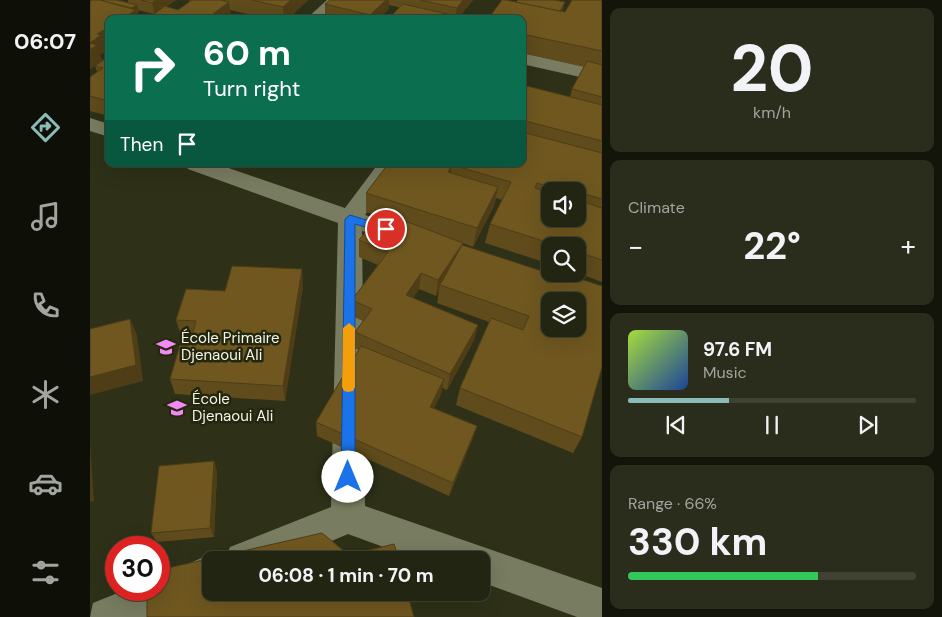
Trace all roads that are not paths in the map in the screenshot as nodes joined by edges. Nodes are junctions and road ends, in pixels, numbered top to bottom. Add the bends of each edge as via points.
1 (336, 0) edge
2 (319, 15) edge
3 (526, 59) edge
4 (602, 76) edge
5 (90, 124) edge
6 (105, 130) edge
7 (204, 167) edge
8 (387, 167) edge
9 (350, 219) junction
10 (424, 241) edge
11 (348, 517) junction
12 (266, 551) edge
13 (444, 551) edge
14 (490, 567) edge
15 (202, 577) edge
16 (602, 606) edge
17 (107, 617) edge

1 - 2 street
3 - 4 street
5 - 6 street
7 - 9 street
8 - 9 street
9 - 10 street
9 - 11 street
11 - 12 street
11 - 13 street
14 - 16 street
15 - 17 street

